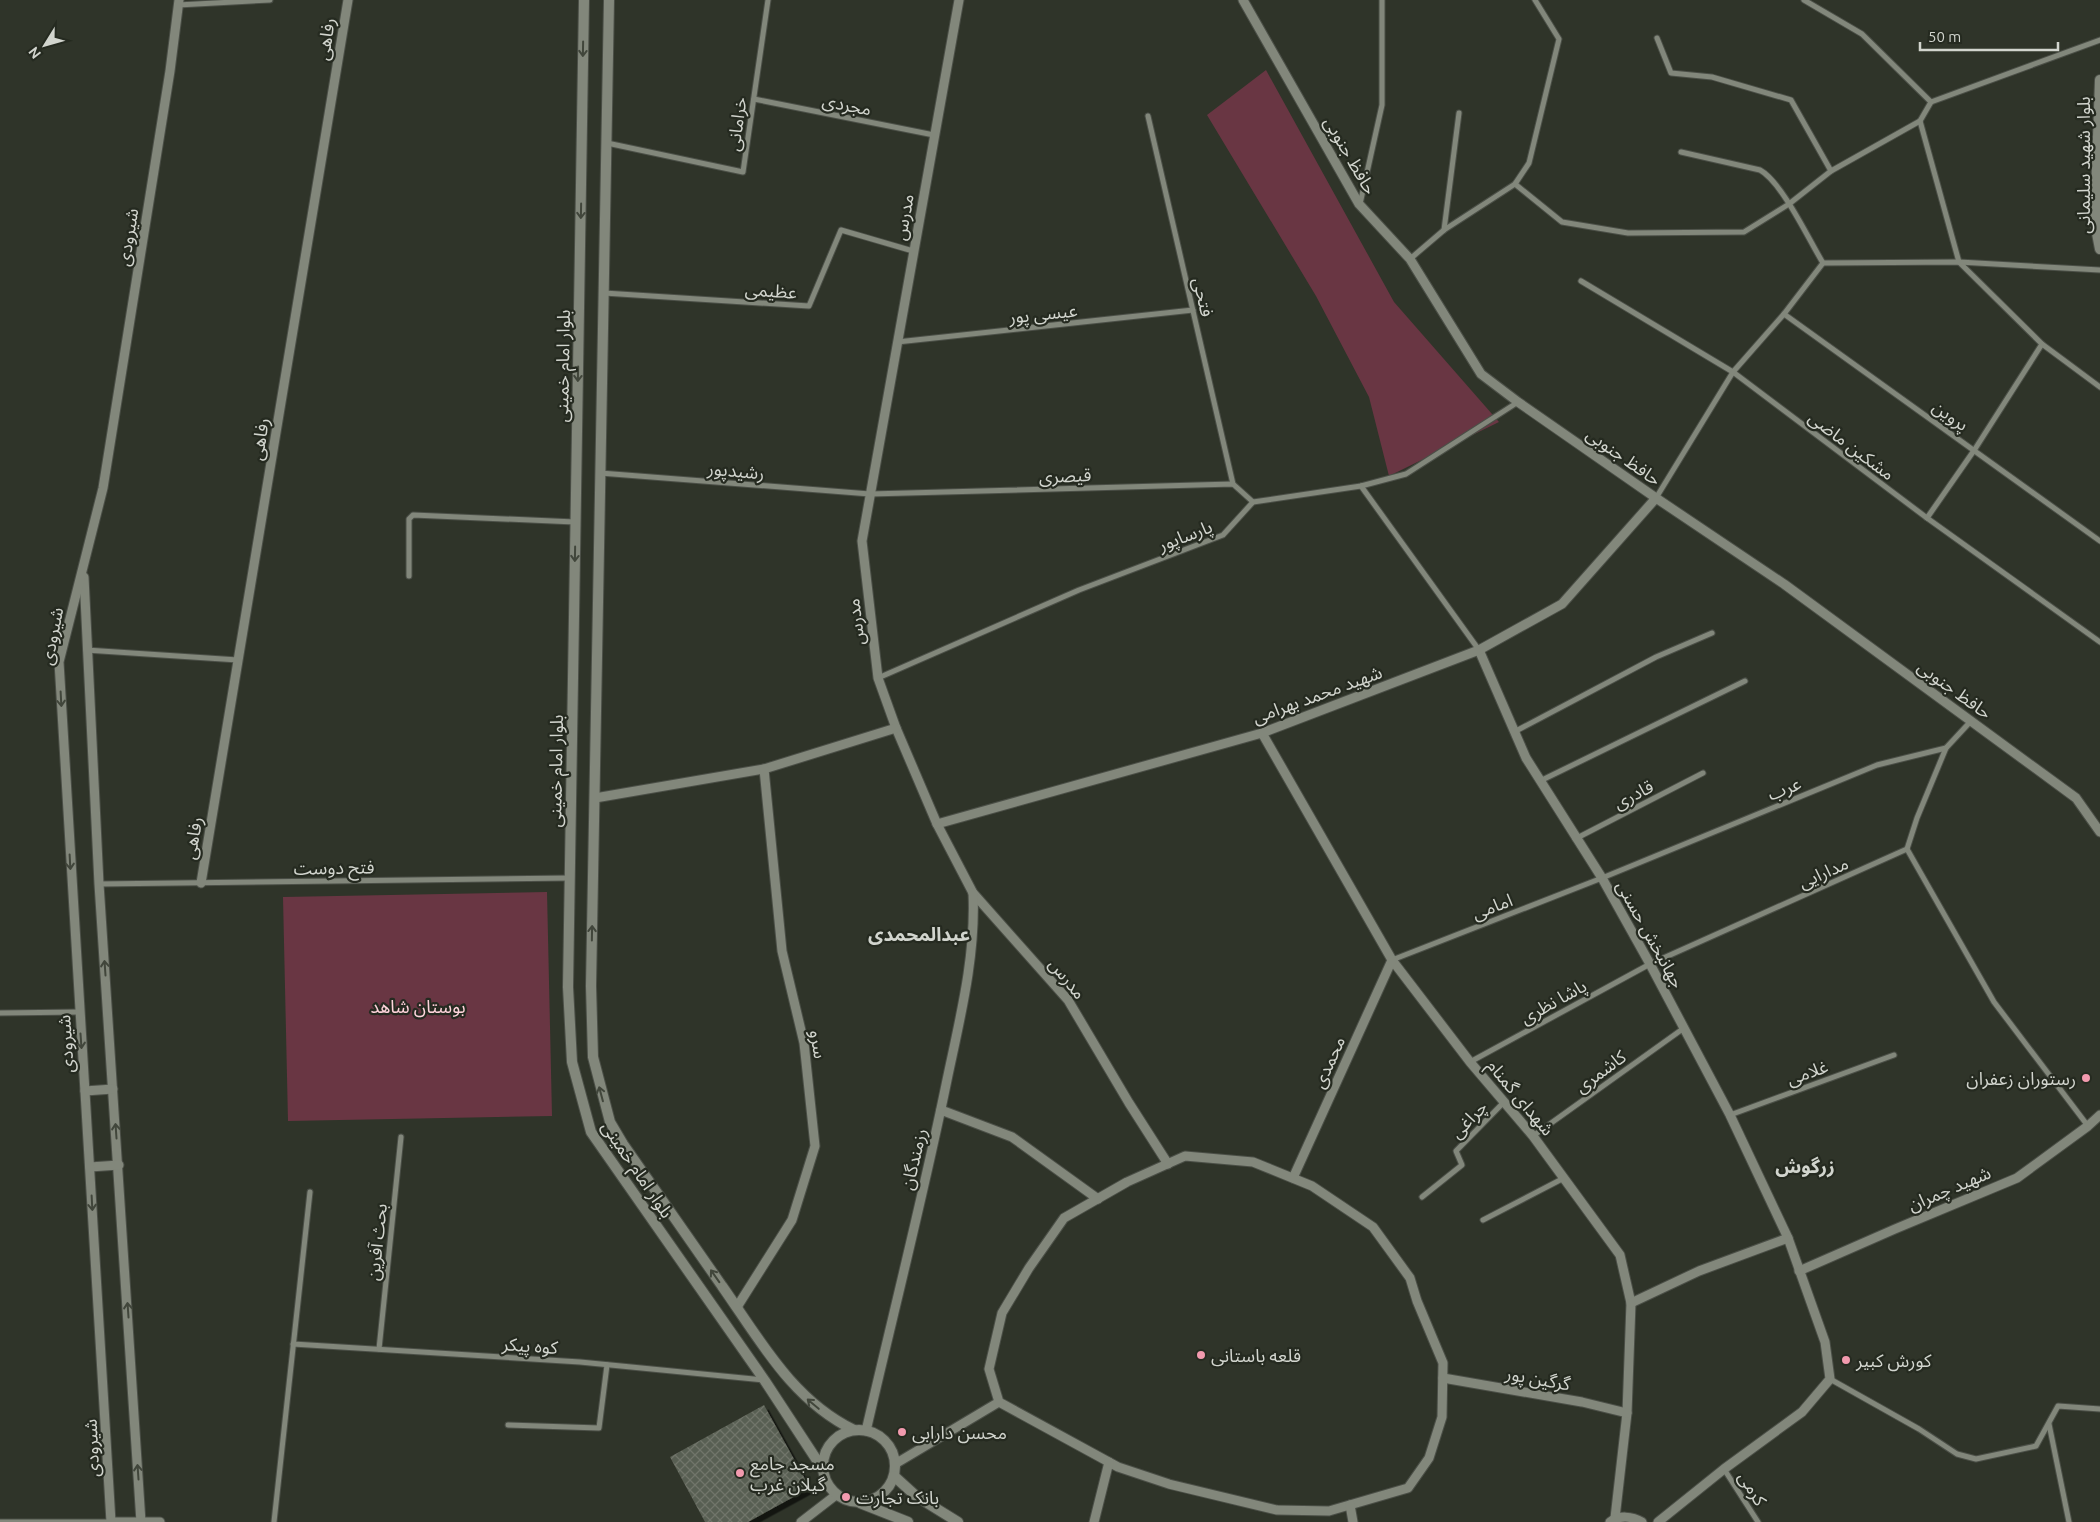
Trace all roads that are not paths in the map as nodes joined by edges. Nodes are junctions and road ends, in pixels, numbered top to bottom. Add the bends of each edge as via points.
1 (270, 0) edge
2 (348, 0) edge
3 (584, 0) edge
4 (609, 0) edge
5 (768, 0) edge
6 (959, 0) edge
7 (1243, 0) edge
8 (1382, 0) edge
9 (1536, 0) edge
10 (1804, 0) edge
11 (178, 3) edge
12 (1657, 38) dead end
13 (2100, 40) edge
14 (2100, 80) edge
15 (754, 99) junction
16 (1931, 102) junction
17 (1459, 112) dead end
18 (1148, 116) dead end
19 (1920, 121) junction
20 (934, 135) junction
21 (606, 143) junction
22 (1681, 152) dead end
23 (1831, 171) junction
24 (1514, 184) junction
25 (1359, 204) junction
26 (1789, 204) junction
27 (1444, 230) junction
28 (2100, 249) edge
29 (913, 251) junction
30 (1410, 259) junction
31 (1958, 262) junction
32 (1823, 263) junction
33 (2100, 270) edge
34 (1582, 281) dead end
35 (604, 293) junction
36 (1193, 310) junction
37 (1784, 314) junction
38 (897, 342) junction
39 (2042, 344) junction
40 (1733, 372) junction
41 (2100, 387) edge
42 (1518, 402) junction
43 (1975, 449) junction
44 (600, 473) junction
45 (1233, 484) junction
46 (1361, 486) junction
47 (870, 494) junction
48 (1656, 498) junction
49 (1253, 502) junction
50 (1927, 518) junction
51 (576, 522) junction
52 (2100, 540) edge
53 (83, 566) junction
54 (409, 576) dead end
55 (1712, 633) dead end
56 (2100, 642) edge
57 (86, 650) junction
58 (1480, 650) junction
59 (238, 660) junction
60 (878, 678) junction
61 (1745, 681) dead end
62 (1971, 721) junction
63 (896, 728) junction
64 (1514, 732) junction
65 (1262, 733) junction
66 (1946, 748) junction
67 (764, 769) junction
68 (1703, 773) dead end
69 (1540, 781) junction
70 (595, 798) junction
71 (937, 824) junction
72 (2100, 832) edge
73 (1575, 839) junction
74 (1908, 849) junction
75 (570, 878) junction
76 (1602, 878) junction
77 (201, 883) junction
78 (99, 884) junction
79 (973, 893) junction
80 (1392, 960) junction
81 (1650, 964) junction
82 (79, 1012) junction
83 (0, 1013) edge
84 (1684, 1028) junction
85 (1894, 1055) dead end
86 (1470, 1062) junction
87 (113, 1089) junction
88 (85, 1091) junction
89 (1504, 1102) junction
90 (941, 1110) junction
91 (1730, 1115) junction
92 (2100, 1115) edge
93 (2088, 1126) junction
94 (1533, 1136) junction
95 (401, 1137) dead end
96 (119, 1164) junction
97 (1168, 1164) junction
98 (90, 1167) junction
99 (1293, 1178) junction
100 (1564, 1178) junction
101 (310, 1192) dead end
102 (1422, 1197) dead end
103 (1098, 1199) junction
104 (1483, 1220) dead end
105 (1788, 1238) junction
106 (1799, 1271) junction
107 (1631, 1303) junction
108 (737, 1307) junction
109 (293, 1344) junction
110 (379, 1349) junction
111 (607, 1365) junction
112 (1443, 1378) junction
113 (1830, 1379) junction
114 (765, 1380) junction
115 (999, 1402) junction
116 (2100, 1409) edge
117 (1627, 1413) junction
118 (2049, 1424) junction
119 (508, 1425) dead end
120 (854, 1430) junction
121 (866, 1430) junction
122 (1109, 1462) junction
123 (895, 1464) junction
124 (822, 1468) junction
125 (1724, 1469) junction
126 (894, 1476) junction
127 (836, 1495) junction
128 (859, 1503) junction
129 (1350, 1505) junction
130 (1612, 1520) edge
131 (141, 1521) edge
132 (0, 1522) edge
133 (111, 1522) edge
134 (160, 1522) edge
135 (274, 1522) edge
136 (801, 1522) edge
137 (908, 1522) edge
138 (958, 1522) edge
139 (1094, 1522) edge
140 (1353, 1522) edge
141 (1642, 1522) edge
142 (1658, 1522) edge
143 (1758, 1522) edge
144 (2070, 1522) edge

1 - 11 street
2 - 59 street, رفاهی
3 -> 51 main road, بلوار امام خمینی
4 - 21 main road, بلوار امام خمینی
5 - 15 street, خرامانی
6 - 20 street, مدرس
7 - 25 street, حافظ جنوبی
8 - 25 street via 1382,105
9 - 24 street via 1559,39 1529,163
10 - 16 street via 1862,34
11 - 53 street, شیرودی via 103,488
12 - 23 street via 1671,73 1712,77 1791,100
13 - 16 street
14 - 28 main road, بلوار شهید سلیمانی via 2095,223
15 - 20 street, مجردی
15 - 21 street, خرامانی via 743,172
16 - 19 street
17 - 27 street
18 - 36 street, فتحی
19 - 23 street
19 - 31 street
20 - 29 street, مدرس
21 - 35 main road, بلوار امام خمینی
22 - 26 street via 1760,170 1768,174
23 - 26 street
24 - 26 street via 1562,222 1628,233 1744,232
24 - 27 street
25 - 30 street, حافظ جنوبی
26 - 32 street
27 - 30 street
29 - 35 street, عظیمی via 841,230 809,306
29 - 38 street, مدرس
30 - 42 street, حافظ جنوبی via 1481,374
31 - 32 street
31 - 33 street
31 - 39 street
32 - 37 street
34 - 40 street, مشکین ماضی
35 - 44 main road, بلوار امام خمینی
36 - 38 street, عیسی پور
36 - 45 street, فتحی
37 - 40 street
37 - 43 street, پروین
38 - 47 street, مدرس
39 - 41 street
39 - 43 street
40 - 48 street
40 - 50 street, مشکین ماضی
42 - 46 street via 1406,474
42 - 48 street, حافظ جنوبی
43 - 50 street
43 - 52 street, پروین
44 - 47 street, رشیدپور
44 - 70 main road, بلوار امام خمینی
45 - 47 street, قیصری
45 - 49 street
46 - 49 street
46 - 58 street
47 - 60 street, مدرس via 862,541
48 - 58 street, شهید محمد بهرامی via 1562,604
48 - 62 street, حافظ جنوبی via 1784,584
49 - 60 street, پارساپور via 1223,536 1079,590
50 - 56 street, مشکین ماضی
51 - 54 street via 413,515 409,519
51 -> 75 main road, بلوار امام خمینی
53 - 57 street, شیرودی
53 -> 82 street, شیرودی via 59,662
55 - 64 street via 1656,658
57 - 59 street
57 - 78 street, شیرودی
58 - 64 street, جهانبخش حسنی
58 - 65 street, شهید محمد بهرامی
59 - 77 street, رفاهی
60 - 63 street, مدرس
61 - 69 street
62 - 66 street
62 - 72 street, حافظ جنوبی via 2076,798
63 - 67 street
63 - 71 street, مدرس
64 - 69 street, جهانبخش حسنی
65 - 71 street, شهید محمد بهرامی
65 - 80 street, شهدای گمنام
66 - 74 street
66 - 76 street, عرب via 1877,765
67 - 70 street
67 - 108 street, سرو via 782,951 804,1043 816,1146 792,1220
68 - 73 street, قادری
69 - 73 street, جهانبخش حسنی
108 -> 70 main road, بلوار امام خمینی via 623,1144 610,1122 601,1096 592,1048
71 - 79 street, مدرس
73 - 76 street, جهانبخش حسنی
74 - 81 street, مدارایی
74 - 93 street via 1994,1002
75 - 77 street, فتح دوست
75 - 114 main road, بلوار امام خمینی via 568,987 572,1062 590,1132
76 - 80 street, امامی
76 - 81 street, جهانبخش حسنی
77 - 78 street, فتح دوست
87 -> 78 street, شیرودی
79 - 90 street, رزمندگان via 975,925 967,984
79 - 97 street, مدرس via 1068,1000
80 - 86 street, شهدای گمنام
80 - 99 street, محمدی
81 - 84 street, جهانبخش حسنی
81 - 86 street, پاشا نظری
82 - 83 street
82 -> 88 street, شیرودی
84 - 91 street, جهانبخش حسنی
84 - 94 street, کاشمری
85 - 91 street, غلامی
86 - 89 street, شهدای گمنام
87 - 88 street
96 -> 87 street, شیرودی
88 - 98 street, شیرودی
89 - 94 street, شهدای گمنام
89 - 102 street, چراغی via 1456,1151 1462,1165
90 - 103 street via 1012,1137
90 - 121 street, رزمندگان
91 - 105 street, جهانبخش حسنی
92 - 93 street, شهید چمران
93 - 106 street, شهید چمران via 2017,1178
94 - 100 street, شهدای گمنام
95 - 110 street, بحث آفرین
96 - 98 street
131 -> 96 street, شیرودی
97 - 99 street via 1185,1156 1253,1162
97 - 103 street
98 -> 133 street, شیرودی
99 - 112 street via 1312,1186 1374,1227 1410,1278 1443,1363
100 - 104 street
100 - 107 street, شهدای گمنام via 1620,1255
101 - 109 street
103 - 115 street via 1064,1218 1002,1313 989,1369
105 - 106 street
105 - 107 street via 1699,1271
106 - 113 street via 1825,1342
107 - 117 street, شهدای گمنام
120 -> 108 main road, بلوار امام خمینی via 834,1421 801,1394
109 - 110 street, کوه پیکر
109 - 135 street
110 - 111 street, کوه پیکر
111 - 114 street, کوه پیکر
111 - 119 street via 599,1428
112 - 117 street, گرگین پور
112 - 129 street via 1442,1417 1429,1458 1408,1488
113 - 118 street via 1958,1454 1976,1459 2036,1446
113 - 125 street via 1802,1412
114 - 124 main road, بلوار امام خمینی
115 - 122 street
115 - 123 street
116 - 118 street via 2058,1406
117 - 130 street, شهدای گمنام
118 - 144 street
120 - 121 main road
120 - 124 main road via 844,1433 828,1447
121 - 123 main road via 886,1442
122 - 129 street via 1169,1484 1277,1510 1329,1511
122 - 139 street
123 - 126 main road
124 - 127 main road via 829,1487
125 - 142 street
125 - 143 street, کرمی
126 - 128 main road via 881,1496
126 - 138 main road via 916,1496
127 - 128 main road
127 - 136 street
128 - 137 main road
129 - 140 street
130 - 141 street via 1634,1518
131 - 133 street
131 - 134 street
132 - 133 street

